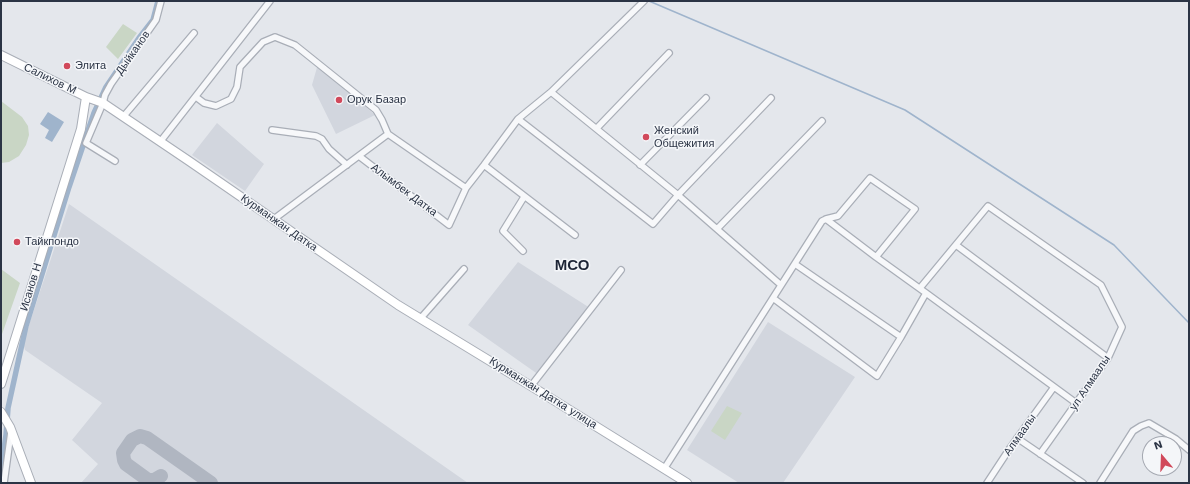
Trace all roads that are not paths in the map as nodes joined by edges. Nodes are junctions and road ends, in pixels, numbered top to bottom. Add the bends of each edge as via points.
1 (160, 1) edge
2 (270, 1) edge
3 (643, 1) edge
4 (194, 33) dead end
5 (669, 53) dead end
6 (1, 55) edge
7 (551, 92) junction
8 (86, 97) junction
9 (196, 97) junction
10 (706, 98) dead end
11 (771, 98) dead end
12 (101, 103) junction
13 (123, 117) junction
14 (518, 119) junction
15 (822, 121) dead end
16 (597, 128) junction
17 (272, 130) dead end
18 (388, 134) junction
19 (160, 142) junction
20 (359, 156) junction
21 (115, 161) dead end
22 (347, 165) junction
23 (484, 165) junction
24 (640, 165) junction
25 (466, 188) junction
26 (678, 195) junction
27 (524, 197) junction
28 (274, 219) junction
29 (826, 219) junction
30 (717, 229) junction
31 (575, 235) dead end
32 (956, 244) junction
33 (523, 251) dead end
34 (876, 257) junction
35 (795, 264) junction
36 (464, 269) dead end
37 (621, 270) dead end
38 (781, 285) junction
39 (920, 288) junction
40 (926, 293) junction
41 (773, 298) junction
42 (398, 305) joint
43 (420, 318) junction
44 (901, 337) junction
45 (1108, 358) junction
46 (3, 373) edge
47 (1, 384) edge
48 (531, 386) junction
49 (1054, 387) junction
50 (1076, 403) junction
51 (1, 412) edge
52 (11, 429) junction
53 (1017, 438) junction
54 (1189, 450) edge
55 (1040, 454) junction
56 (664, 469) junction
57 (4, 483) edge
58 (31, 483) edge
59 (686, 483) edge
60 (987, 483) edge
61 (1083, 483) edge
62 (1100, 483) edge

1 - 12 street, Дыйканов via 156,20 111,84
2 - 9 street
3 - 7 street
4 - 13 street
5 - 16 street
6 - 8 street, Салихов М
7 - 14 street
7 - 16 street
8 - 12 street, Салихов М
8 - 46 street, Исанов Н via 81,128
9 - 18 street via 204,103 216,106 231,99 237,87 240,67 263,42 275,38 295,46 376,110
9 - 19 street
10 - 24 street
11 - 26 street
12 - 13 street, Курманжан Датка
12 - 21 street, Дыйканов via 86,143
13 - 19 street, Курманжан Датка
14 - 23 street
14 - 26 street via 653,224
15 - 30 street
16 - 24 street
17 - 22 street via 316,136
18 - 20 street, Алымбек Датка
18 - 25 street
19 - 28 street, Курманжан Датка
20 - 22 street, Алымбек Датка
20 - 25 street, Алымбек Датка via 449,224
22 - 28 street, Алымбек Датка
23 - 25 street
23 - 27 street
24 - 26 street
26 - 30 street
27 - 31 street
27 - 33 street via 502,231
28 - 42 street, Курманжан Датка
29 - 34 street
29 - 34 street via 838,216 870,178 915,208
29 - 35 street via 822,221
30 - 38 street
32 - 39 street
32 - 45 street
32 - 45 street, ул Алмаалы via 988,206 1101,285 1122,327
34 - 39 street
35 - 38 street
35 - 44 street
36 - 43 street
37 - 48 street
38 - 41 street
39 - 40 street
40 - 44 street
40 - 49 street
41 - 44 street via 877,376
41 - 56 street
42 - 43 street, Курманжан Датка улица
43 - 48 street, Курманжан Датка улица
45 - 50 street, ул Алмаалы
46 - 47 street, Исанов Н
48 - 56 street, Курманжан Датка улица
49 - 50 street
49 - 53 street, Алмаалы
50 - 55 street, ул Алмаалы
51 - 52 street
52 - 57 street
52 - 58 street
53 - 55 street
53 - 60 street, Алмаалы
54 - 62 street via 1149,423 1133,431
55 - 61 street
56 - 59 street, Курманжан Датка улица

